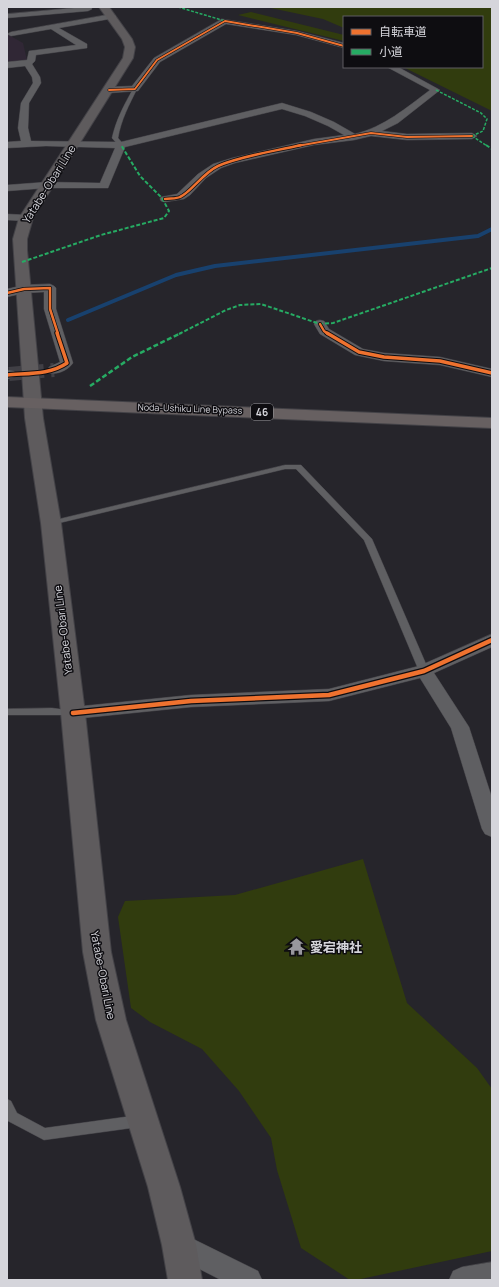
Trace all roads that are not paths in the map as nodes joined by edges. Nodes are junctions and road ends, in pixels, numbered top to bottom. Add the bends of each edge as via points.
1 (105, 7) edge
2 (20, 15) junction
3 (7, 16) edge
4 (112, 16) junction
5 (50, 26) junction
6 (42, 28) junction
7 (9, 33) edge
8 (343, 46) edge
9 (32, 53) junction
10 (27, 63) junction
11 (7, 65) edge
12 (393, 68) edge
13 (135, 89) junction
14 (109, 90) junction
15 (370, 134) junction
16 (472, 136) dead end
17 (354, 137) junction
18 (26, 144) junction
19 (75, 144) junction
20 (7, 145) edge
21 (121, 145) junction
22 (47, 185) junction
23 (7, 188) edge
24 (165, 199) dead end
25 (7, 217) edge
26 (26, 218) junction
27 (24, 289) junction
28 (7, 293) edge
29 (320, 324) dead end
30 (54, 370) tunnel mouth
31 (492, 373) edge
32 (7, 402) edge
33 (33, 410) junction
34 (7, 417) edge
35 (492, 423) edge
36 (492, 432) edge
37 (51, 523) junction
38 (492, 640) edge
39 (424, 671) junction
40 (7, 712) edge
41 (73, 713) junction
42 (492, 829) edge
43 (7, 1105) edge
44 (143, 1120) junction
45 (179, 1245) junction
46 (492, 1275) edge
47 (186, 1280) edge
48 (249, 1280) edge
49 (462, 1280) edge

1 - 2 street
1 - 4 main road, Yatabe-Obari Line
2 - 3 street
2 - 6 street
4 - 5 street
4 - 14 main road, Yatabe-Obari Line via 130,47 128,58
5 - 6 street
5 - 9 street via 84,46
6 - 7 street
7 - 9 street via 25,41
8 - 13 street via 297,33 225,21 157,60
9 - 10 street via 31,60
10 - 11 street
10 - 18 street via 37,83 25,103 23,128
12 - 15 street via 436,90 395,121
13 - 14 street
13 - 21 lane via 117,129 115,138
14 - 19 main road, Yatabe-Obari Line
15 - 16 street via 407,137
15 - 17 street
17 - 21 street via 308,114 282,106
17 - 24 street via 314,142 232,161 217,166 202,176 180,197
18 - 19 street
18 - 20 street
19 - 21 street
19 - 22 main road, Yatabe-Obari Line
21 - 22 street via 104,186
22 - 23 street
22 - 26 main road, Yatabe-Obari Line
25 - 26 street
26 - 27 main road, Yatabe-Obari Line via 20,239
27 - 28 street
27 - 30 street via 50,288 50,309 67,363
27 - 33 main road, Yatabe-Obari Line
29 - 31 street via 324,331 359,352 384,357 440,361
32 - 33 main road, Noda-Ushiku Line Bypass / 46
33 - 34 main road, Noda-Ushiku Line Bypass / 46
33 - 35 main road, Noda-Ushiku Line Bypass / 46
33 - 36 main road, Noda-Ushiku Line Bypass / 46
33 - 37 main road, Yatabe-Obari Line
37 - 39 lane via 285,466 298,467 368,539
37 - 41 main road, Yatabe-Obari Line
38 - 39 street
39 - 41 street via 329,695 191,701
39 - 42 street via 460,727
40 - 41 lane
41 - 44 main road, Yatabe-Obari Line via 97,952 111,1020
43 - 44 lane via 12,1117 44,1134
44 - 45 main road, Yatabe-Obari Line
45 - 47 main road, Yatabe-Obari Line
45 - 48 street
46 - 49 street

